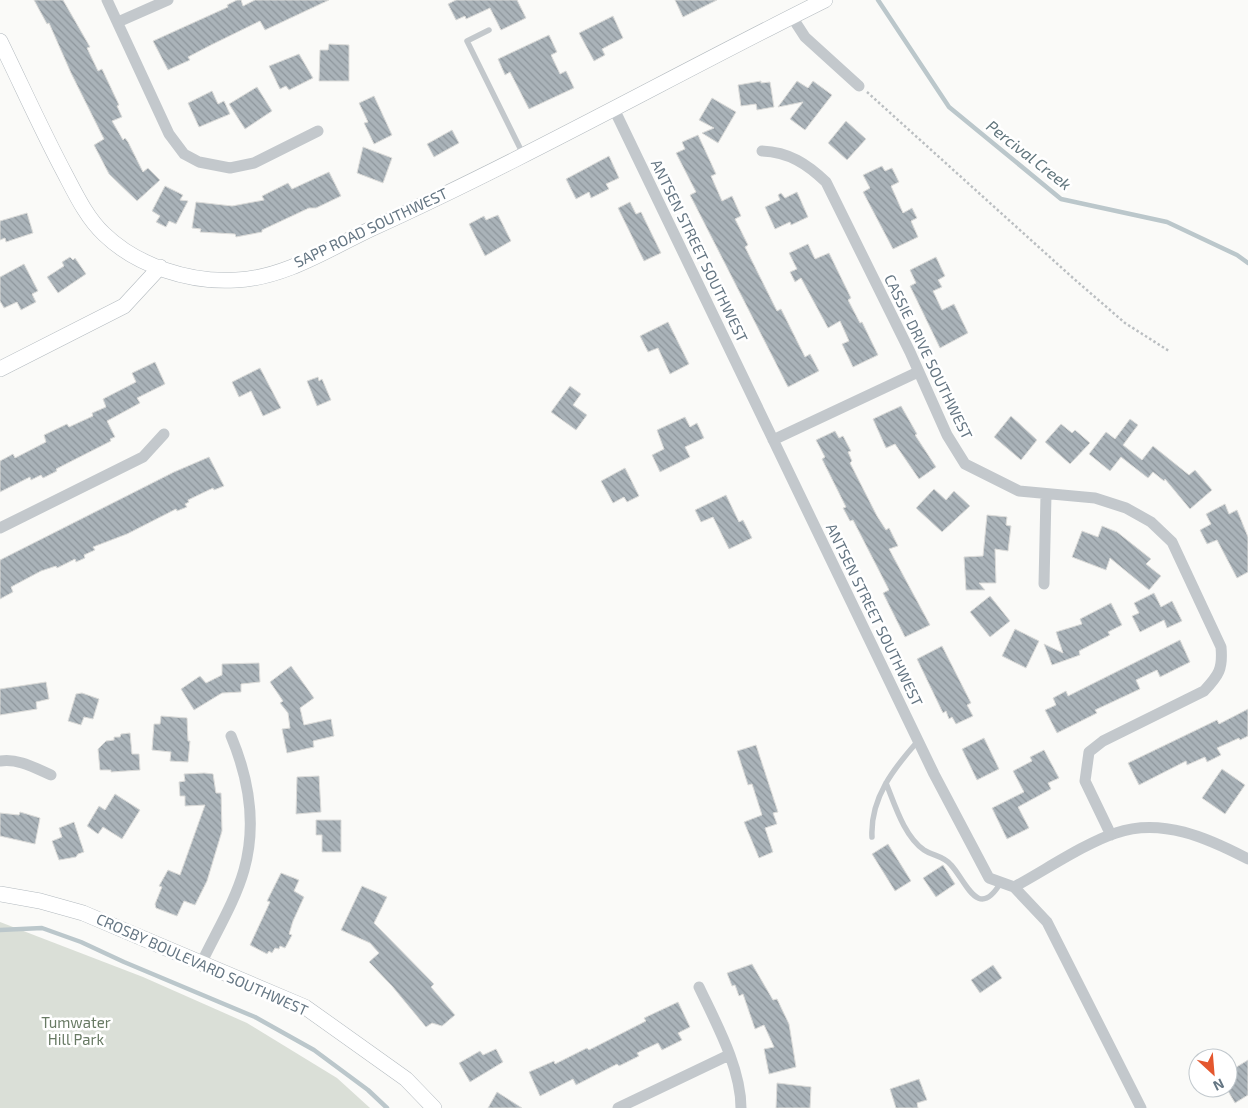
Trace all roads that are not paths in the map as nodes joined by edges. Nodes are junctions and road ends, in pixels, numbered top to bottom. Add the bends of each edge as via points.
1 (107, 0) edge
2 (168, 0) edge
3 (825, 0) edge
4 (792, 17) junction
5 (118, 22) junction
6 (489, 30) dead end
7 (1, 46) edge
8 (860, 86) road end
9 (614, 109) junction
10 (318, 131) dead end
11 (762, 151) dead end
12 (523, 154) junction
13 (160, 267) junction
14 (0, 368) edge
15 (918, 372) junction
16 (164, 434) dead end
17 (774, 440) junction
18 (1046, 495) junction
19 (0, 528) edge
20 (1044, 584) dead end
21 (231, 736) dead end
22 (918, 741) junction
23 (0, 761) edge
24 (51, 775) dead end
25 (886, 783) junction
26 (1111, 835) junction
27 (872, 837) dead end
28 (1248, 859) edge
29 (1001, 882) junction
30 (1014, 887) junction
31 (0, 894) edge
32 (201, 964) junction
33 (699, 987) dead end
34 (729, 1055) junction
35 (434, 1108) edge
36 (618, 1108) edge
37 (741, 1108) edge
38 (1141, 1108) edge

1 - 5 street
2 - 5 street
3 - 4 street, SAPP ROAD SOUTHWEST
4 - 8 street via 805,38
4 - 9 street, SAPP ROAD SOUTHWEST
5 - 10 street via 169,134 184,154 222,168 244,165
6 - 12 lane via 468,41
7 - 13 street, SAPP ROAD SOUTHWEST via 48,144 80,202 103,234 140,260
9 - 12 street, SAPP ROAD SOUTHWEST
9 - 17 street, ANTSEN STREET SOUTHWEST
11 - 15 street, CASSIE DRIVE SOUTHWEST via 787,154 814,170 826,182
12 - 13 street, SAPP ROAD SOUTHWEST via 339,245 278,271 237,280 212,280
13 - 14 street via 124,306
15 - 17 street
15 - 18 street, CASSIE DRIVE SOUTHWEST via 947,435 965,464 1019,491
16 - 19 street via 143,458
17 - 22 street, ANTSEN STREET SOUTHWEST
18 - 20 street
18 - 26 street, CASSIE DRIVE SOUTHWEST via 1095,498 1126,508 1151,522 1172,542 1222,647 1223,664 1204,691 1103,741 1089,752 1085,781
21 - 32 street via 248,788 249,844 244,871
22 - 25 lane
22 - 29 street, ANTSEN STREET SOUTHWEST via 989,878
23 - 24 street via 9,760
25 - 27 lane via 872,820
25 - 29 lane via 902,821 914,839 924,850 951,864 972,895 988,897
26 - 28 street via 1142,828 1168,829 1206,839
26 - 30 street
29 - 30 street, ANTSEN STREET SOUTHWEST
30 - 38 street, ANTSEN STREET SOUTHWEST via 1047,922
31 - 32 street, CROSBY BOULEVARD SOUTHWEST via 83,913
32 - 35 street, CROSBY BOULEVARD SOUTHWEST via 305,1006 406,1079
33 - 34 street
34 - 36 street
34 - 37 street via 741,1095

